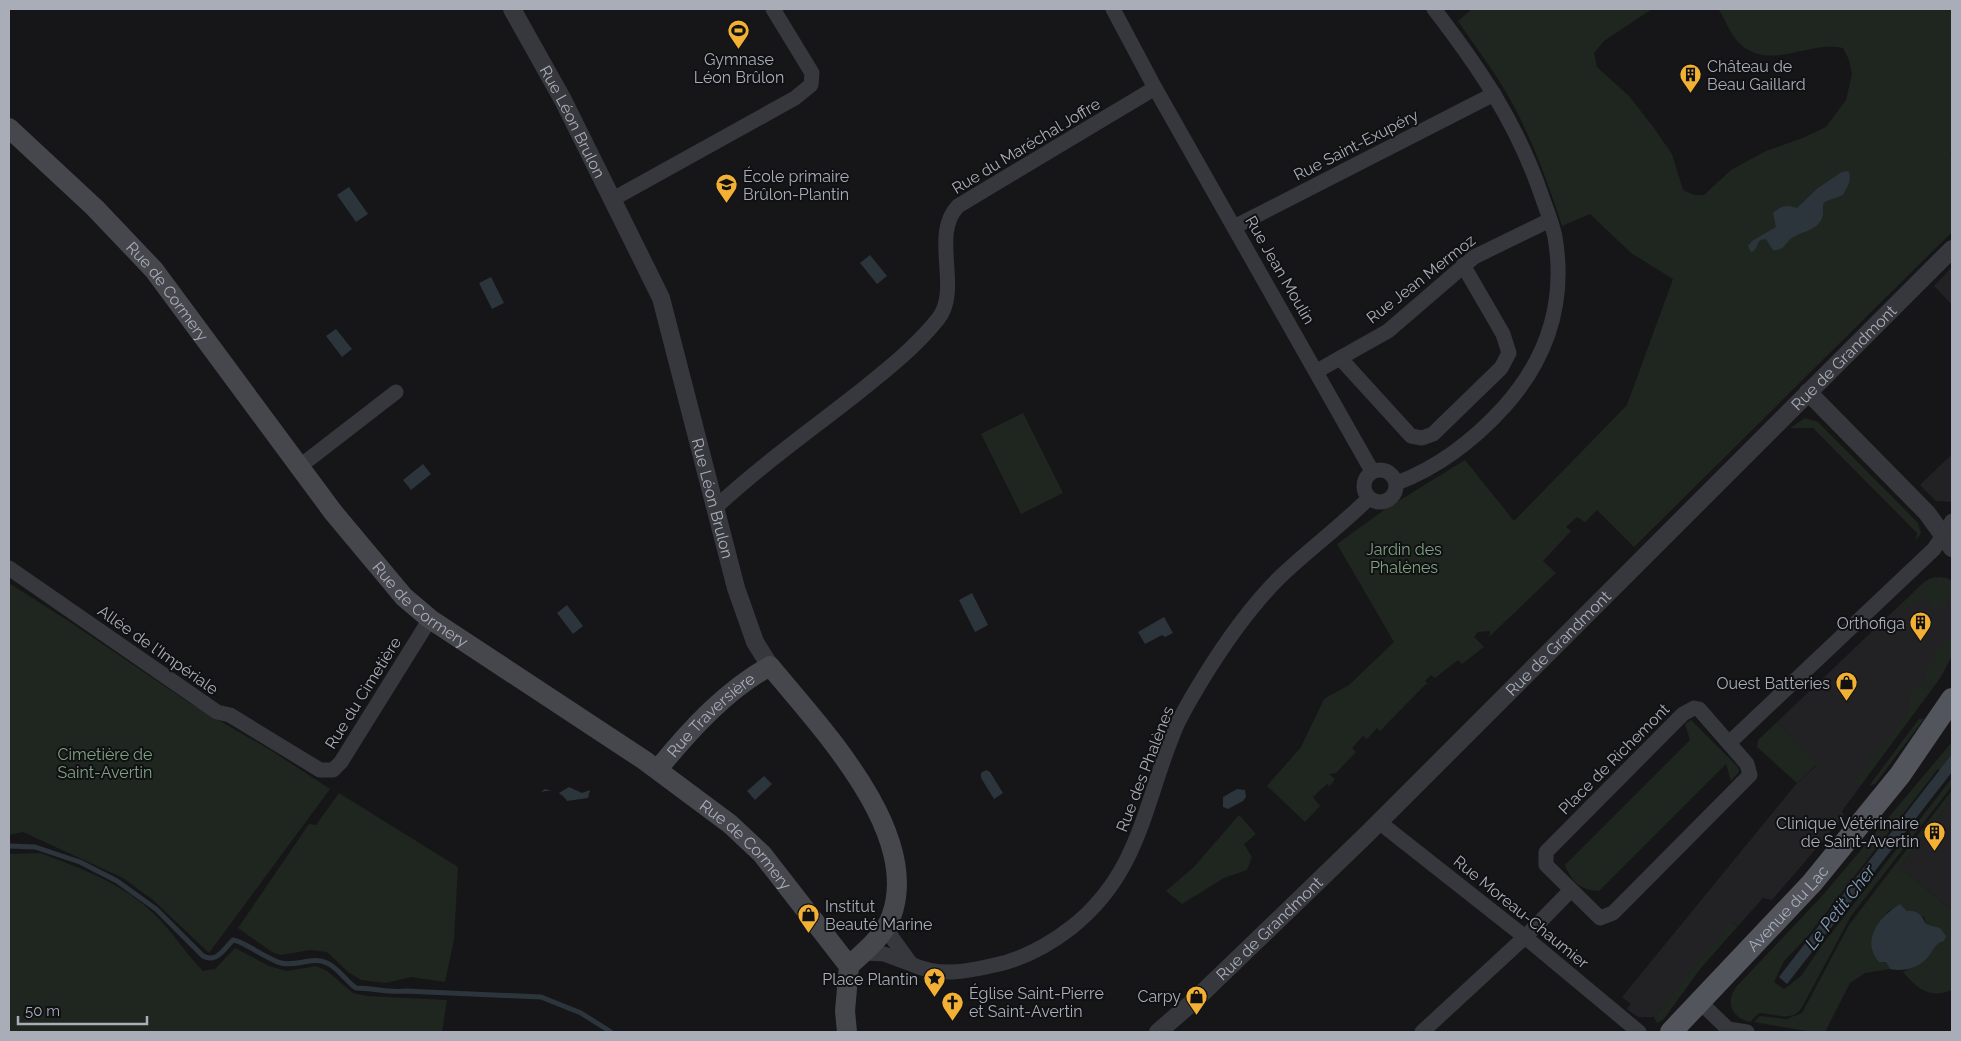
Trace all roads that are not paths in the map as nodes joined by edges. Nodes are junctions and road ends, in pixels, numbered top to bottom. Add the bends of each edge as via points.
1 (512, 9) edge
2 (773, 9) edge
3 (1113, 9) edge
4 (1434, 9) edge
5 (1155, 88) junction
6 (1494, 94) junction
7 (9, 128) edge
8 (613, 199) junction
9 (1550, 220) junction
10 (1234, 227) junction
11 (1952, 249) edge
12 (1463, 265) junction
13 (1340, 358) junction
14 (1317, 371) junction
15 (396, 392) dead end
16 (1808, 392) junction
17 (299, 467) junction
18 (1372, 471) junction
19 (1397, 483) junction
20 (1370, 498) junction
21 (715, 508) junction
22 (1950, 536) edge
23 (9, 568) edge
24 (430, 619) junction
25 (770, 666) junction
26 (1951, 700) edge
27 (1729, 743) junction
28 (291, 750) joint
29 (658, 769) junction
30 (1379, 822) junction
31 (1570, 890) junction
32 (885, 928) junction
33 (1525, 937) junction
34 (856, 959) junction
35 (911, 964) junction
36 (1701, 1003) junction
37 (847, 1032) edge
38 (1158, 1032) edge
39 (1422, 1032) edge
40 (1639, 1032) edge
41 (1671, 1032) edge
42 (1747, 1032) edge

1 - 8 street, Rue Léon Brulon
2 - 8 street via 812,74 811,85 795,98
3 - 5 street
4 - 6 street
5 - 10 street, Rue Jean Moulin
5 - 21 street, Rue du Maréchal Joffre via 958,206 950,214 946,228 946,301 940,317 883,373
6 - 9 street via 1520,138
6 - 10 street, Rue Saint-Exupéry
7 - 17 main road, Rue de Cormery via 95,208 154,270
8 - 21 street, Rue Léon Brulon via 661,298
9 - 12 street, Rue Jean Mermoz via 1486,250
9 - 19 street via 1559,264 1556,310 1550,332 1531,371 1515,394 1473,439 1417,475
10 - 14 street, Rue Jean Moulin
11 - 16 street, Rue de Grandmont
12 - 13 street, Rue Jean Mermoz via 1394,327
12 - 13 street via 1503,334 1509,353 1500,368 1433,434 1422,438 1411,436
13 - 14 street, Rue Jean Mermoz
14 - 18 street, Rue Jean Moulin
15 - 17 street
16 - 22 street
16 - 30 street, Rue de Grandmont
17 - 24 main road, Rue de Cormery via 404,597
18 - 19 street via 1387,470
18 - 20 street via 1364,484
19 - 20 street via 1389,500 1379,502
20 - 35 street, Rue des Phalènes via 1279,579 1235,630 1176,726 1140,832 1125,864 1093,908 1042,948 1011,961 951,973 934,973
21 - 25 street, Rue Léon Brulon via 746,622
22 - 27 street
23 - 28 street, Allée de l'Impériale via 218,712 230,715
24 - 28 street, Rue du Cimetière via 333,770 320,770
24 - 29 main road, Rue de Cormery
25 - 29 main road, Rue Traversière via 734,690 691,731
25 - 32 main road, Rue Léon Brulon via 839,750 885,831 896,860 898,882 894,907
26 - 36 main road, Avenue du Lac via 1900,775 1812,883
27 - 31 street, Place de Richemont via 1748,764 1750,775 1747,780 1613,912 1600,918
27 - 31 street, Place de Richemont via 1699,709 1689,709 1683,714 1546,852 1546,865
29 - 34 main road, Rue de Cormery via 730,824 762,854
30 - 33 street, Rue Moreau-Chaumier
30 - 38 street, Rue de Grandmont
31 - 33 street
32 - 34 main road, Rue Léon Brulon
32 - 35 street
33 - 39 street
33 - 40 street, Rue Moreau-Chaumier
34 - 35 street, Rue des Phalènes via 884,954
34 - 37 main road via 845,1011
36 - 41 main road, Avenue du Lac
36 - 42 street via 1728,1029

